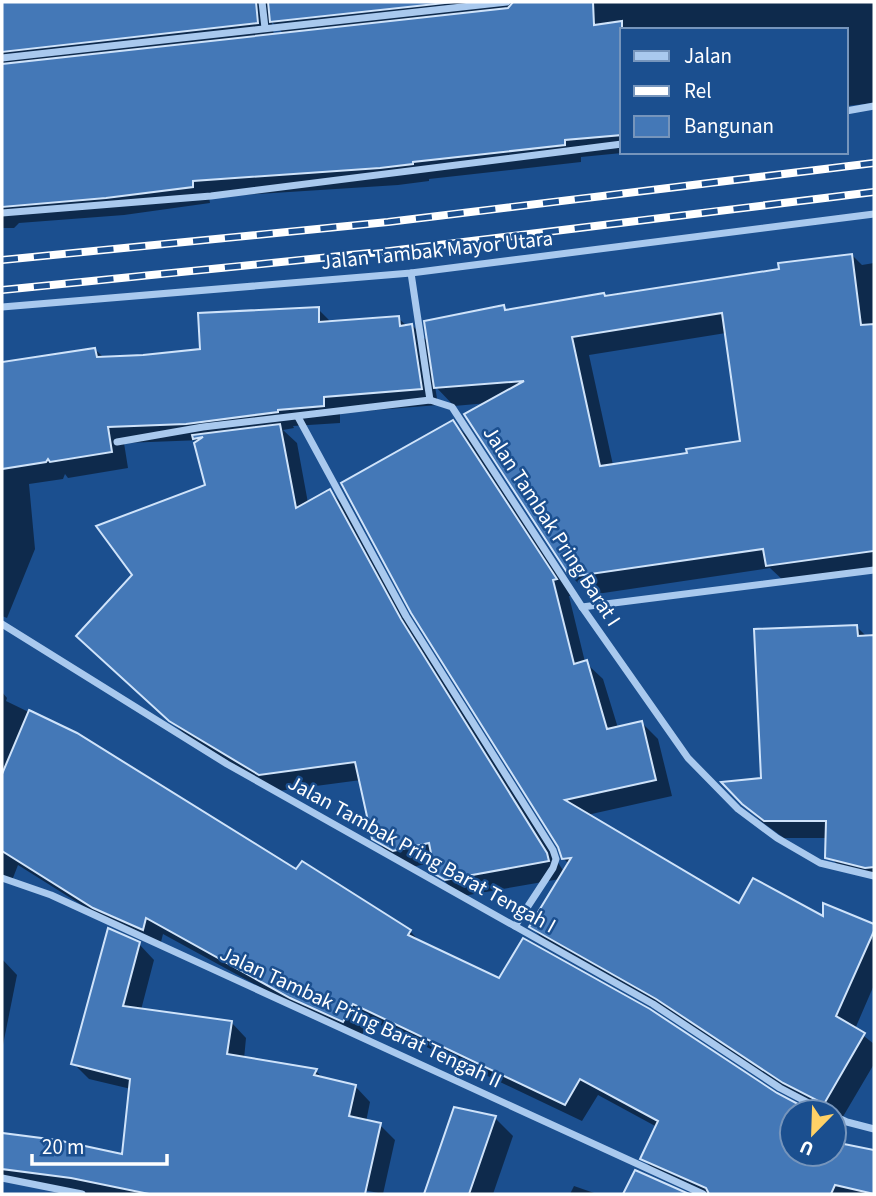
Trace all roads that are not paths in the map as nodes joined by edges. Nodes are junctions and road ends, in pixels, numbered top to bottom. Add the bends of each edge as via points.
1 (262, 2) edge
2 (507, 2) edge
3 (265, 28) junction
4 (2, 58) edge
5 (874, 106) edge
6 (848, 111) edge
7 (620, 144) edge
8 (2, 213) edge
9 (874, 214) edge
10 (411, 273) junction
11 (2, 307) edge
12 (430, 400) junction
13 (298, 417) junction
14 (117, 442) dead end
15 (874, 570) edge
16 (582, 607) junction
17 (2, 624) edge
18 (874, 876) edge
19 (2, 878) edge
20 (515, 926) junction
21 (799, 1098) edge
22 (848, 1121) edge
23 (874, 1129) edge
24 (2, 1178) edge
25 (82, 1194) edge
26 (703, 1194) edge

1 - 3 street
2 - 3 street
3 - 4 street
5 - 6 street
7 - 8 street via 211,196
9 - 10 street, Jalan Tambak Mayor Utara
10 - 11 street, Jalan Tambak Mayor Utara
10 - 12 street
12 - 13 street
12 - 16 street, Jalan Tambak Pring Barat I via 452,407 461,419
13 - 14 street
13 - 20 street via 406,616 553,850 553,868
15 - 16 street
16 - 18 street, Jalan Tambak Pring Barat I via 688,758 738,809 820,863
17 - 20 street, Jalan Tambak Pring Barat Tengah I via 227,764
19 - 26 street, Jalan Tambak Pring Barat Tengah II via 63,900
20 - 21 street, Jalan Tambak Pring Barat Tengah I via 653,1004
22 - 23 street
24 - 25 street

